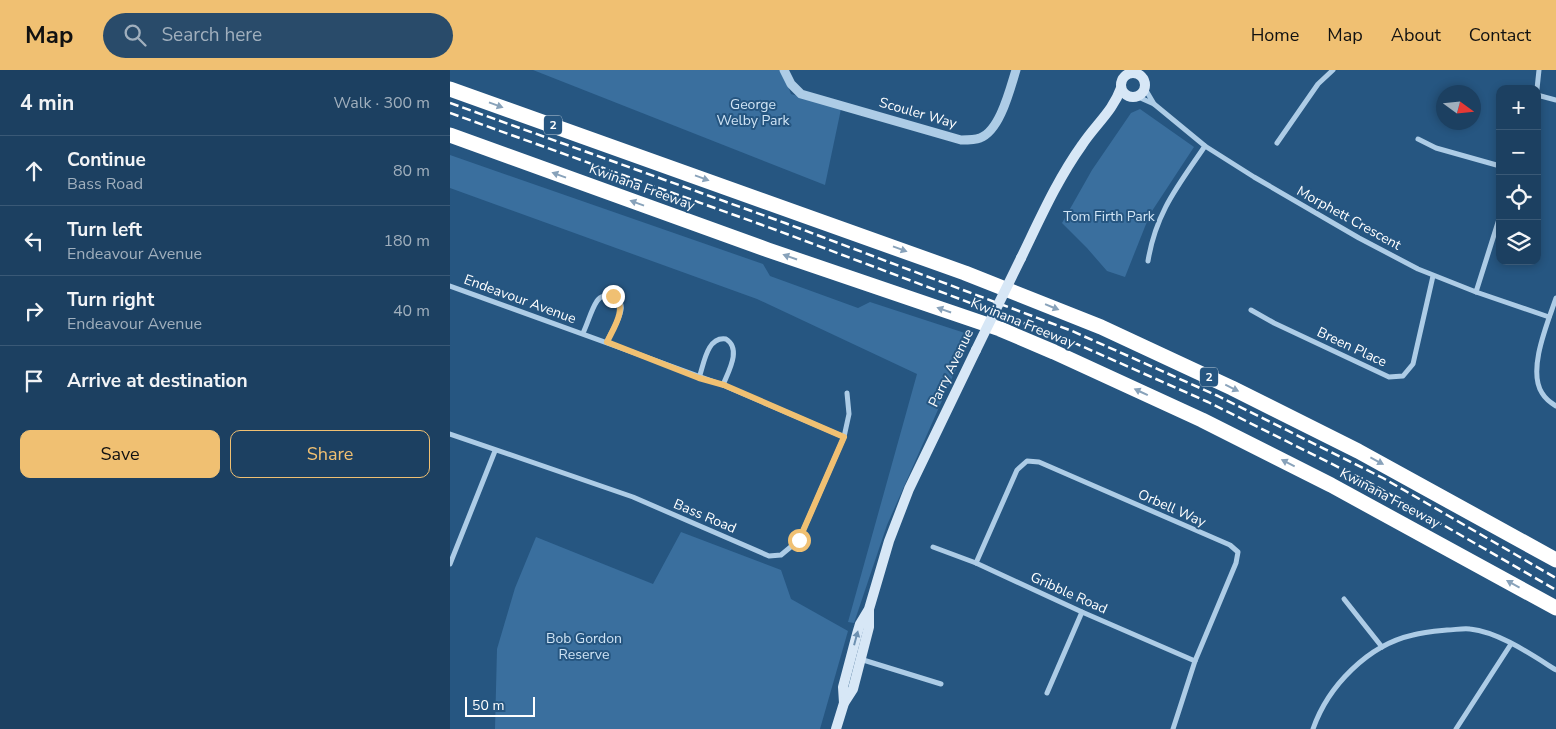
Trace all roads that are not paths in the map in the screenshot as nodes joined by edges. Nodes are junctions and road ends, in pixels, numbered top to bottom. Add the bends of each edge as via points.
1 (784, 70) edge
2 (1016, 70) edge
3 (1148, 70) edge
4 (1333, 70) edge
5 (1539, 70) edge
6 (1138, 71) edge
7 (1144, 84) junction
8 (1537, 85) edge
9 (450, 88) edge
10 (1121, 88) junction
11 (1133, 96) junction
12 (1541, 97) edge
13 (1556, 100) edge
14 (1116, 102) junction
15 (1154, 104) junction
16 (450, 135) edge
17 (1418, 139) dead end
18 (1277, 143) dead end
19 (1205, 146) junction
20 (1496, 165) edge
21 (1499, 220) edge
22 (1148, 260) dead end
23 (1434, 276) junction
24 (450, 286) edge
25 (1476, 292) junction
26 (1556, 298) edge
27 (1251, 310) dead end
28 (1549, 317) junction
29 (583, 333) junction
30 (607, 342) junction
31 (699, 378) junction
32 (724, 385) junction
33 (847, 393) dead end
34 (1556, 406) edge
35 (450, 434) edge
36 (844, 437) junction
37 (495, 451) junction
38 (933, 547) dead end
39 (1553, 558) edge
40 (976, 563) junction
41 (450, 564) edge
42 (1344, 599) dead end
43 (1556, 608) edge
44 (1082, 612) junction
45 (1511, 644) junction
46 (1382, 647) junction
47 (856, 658) junction
48 (1195, 661) junction
49 (1556, 670) edge
50 (941, 684) dead end
51 (1047, 692) dead end
52 (836, 729) edge
53 (1174, 729) edge
54 (1313, 729) edge
55 (1456, 729) edge

1 - 2 street, Scouler Way via 801,94 961,140 981,138 993,127 1002,112
3 - 7 main road, Parry Avenue
4 - 18 street via 1318,84
5 - 8 street
6 - 7 main road, Parry Avenue
6 - 10 main road, Parry Avenue via 1124,76
7 - 11 main road, Parry Avenue via 1141,93
7 - 15 street, Morphett Crescent
9 -> 39 highway, Kwinana Freeway / 2 via 956,269 1101,327 1358,451
10 - 11 main road
10 - 14 main road, Parry Avenue
11 - 14 main road, Parry Avenue
11 - 15 street, Morphett Crescent
12 - 13 street
14 - 47 main road, Parry Avenue, bridge via 1082,145 1051,195 909,488 889,541 869,609 869,627
15 - 19 street, Morphett Crescent
43 -> 16 highway, Kwinana Freeway via 1331,485 1202,420 1054,352 1000,329 768,250
17 - 20 street via 1436,148
19 - 22 street via 1161,213 1151,239
19 - 23 street, Morphett Crescent via 1359,238
21 - 25 street
23 - 25 street, Morphett Crescent
23 - 27 street, Breen Place via 1413,364 1403,376 1389,377
24 - 29 street, Endeavour Avenue
25 - 28 street, Morphett Crescent
26 - 28 street
28 - 34 street via 1536,370 1542,393
29 - 30 street, Endeavour Avenue
29 - 30 street, Endeavour Avenue via 597,301 604,296 613,296 619,301 621,310
30 - 31 street, Endeavour Avenue
31 - 32 street, Endeavour Avenue
31 - 32 street via 710,345 726,339 732,344 734,353
32 - 36 street, Endeavour Avenue
33 - 36 street, Bass Road via 849,414
35 - 37 street, Bass Road
36 - 37 street, Bass Road via 799,540 781,555 769,556 633,497
37 - 41 street
38 - 40 street, Gribble Road
40 - 44 street, Gribble Road
40 - 48 street, Orbell Way via 1017,470 1027,462 1039,462 1230,545 1238,552 1236,563
42 - 46 street
44 - 48 street, Gribble Road
44 - 51 street
45 - 46 street via 1491,634 1470,629 1411,635
45 - 49 street
45 - 55 street
46 - 54 street via 1345,676 1328,699
47 - 50 street
47 - 52 main road, Parry Avenue via 853,689 844,702
48 - 53 street, Orbell Way

